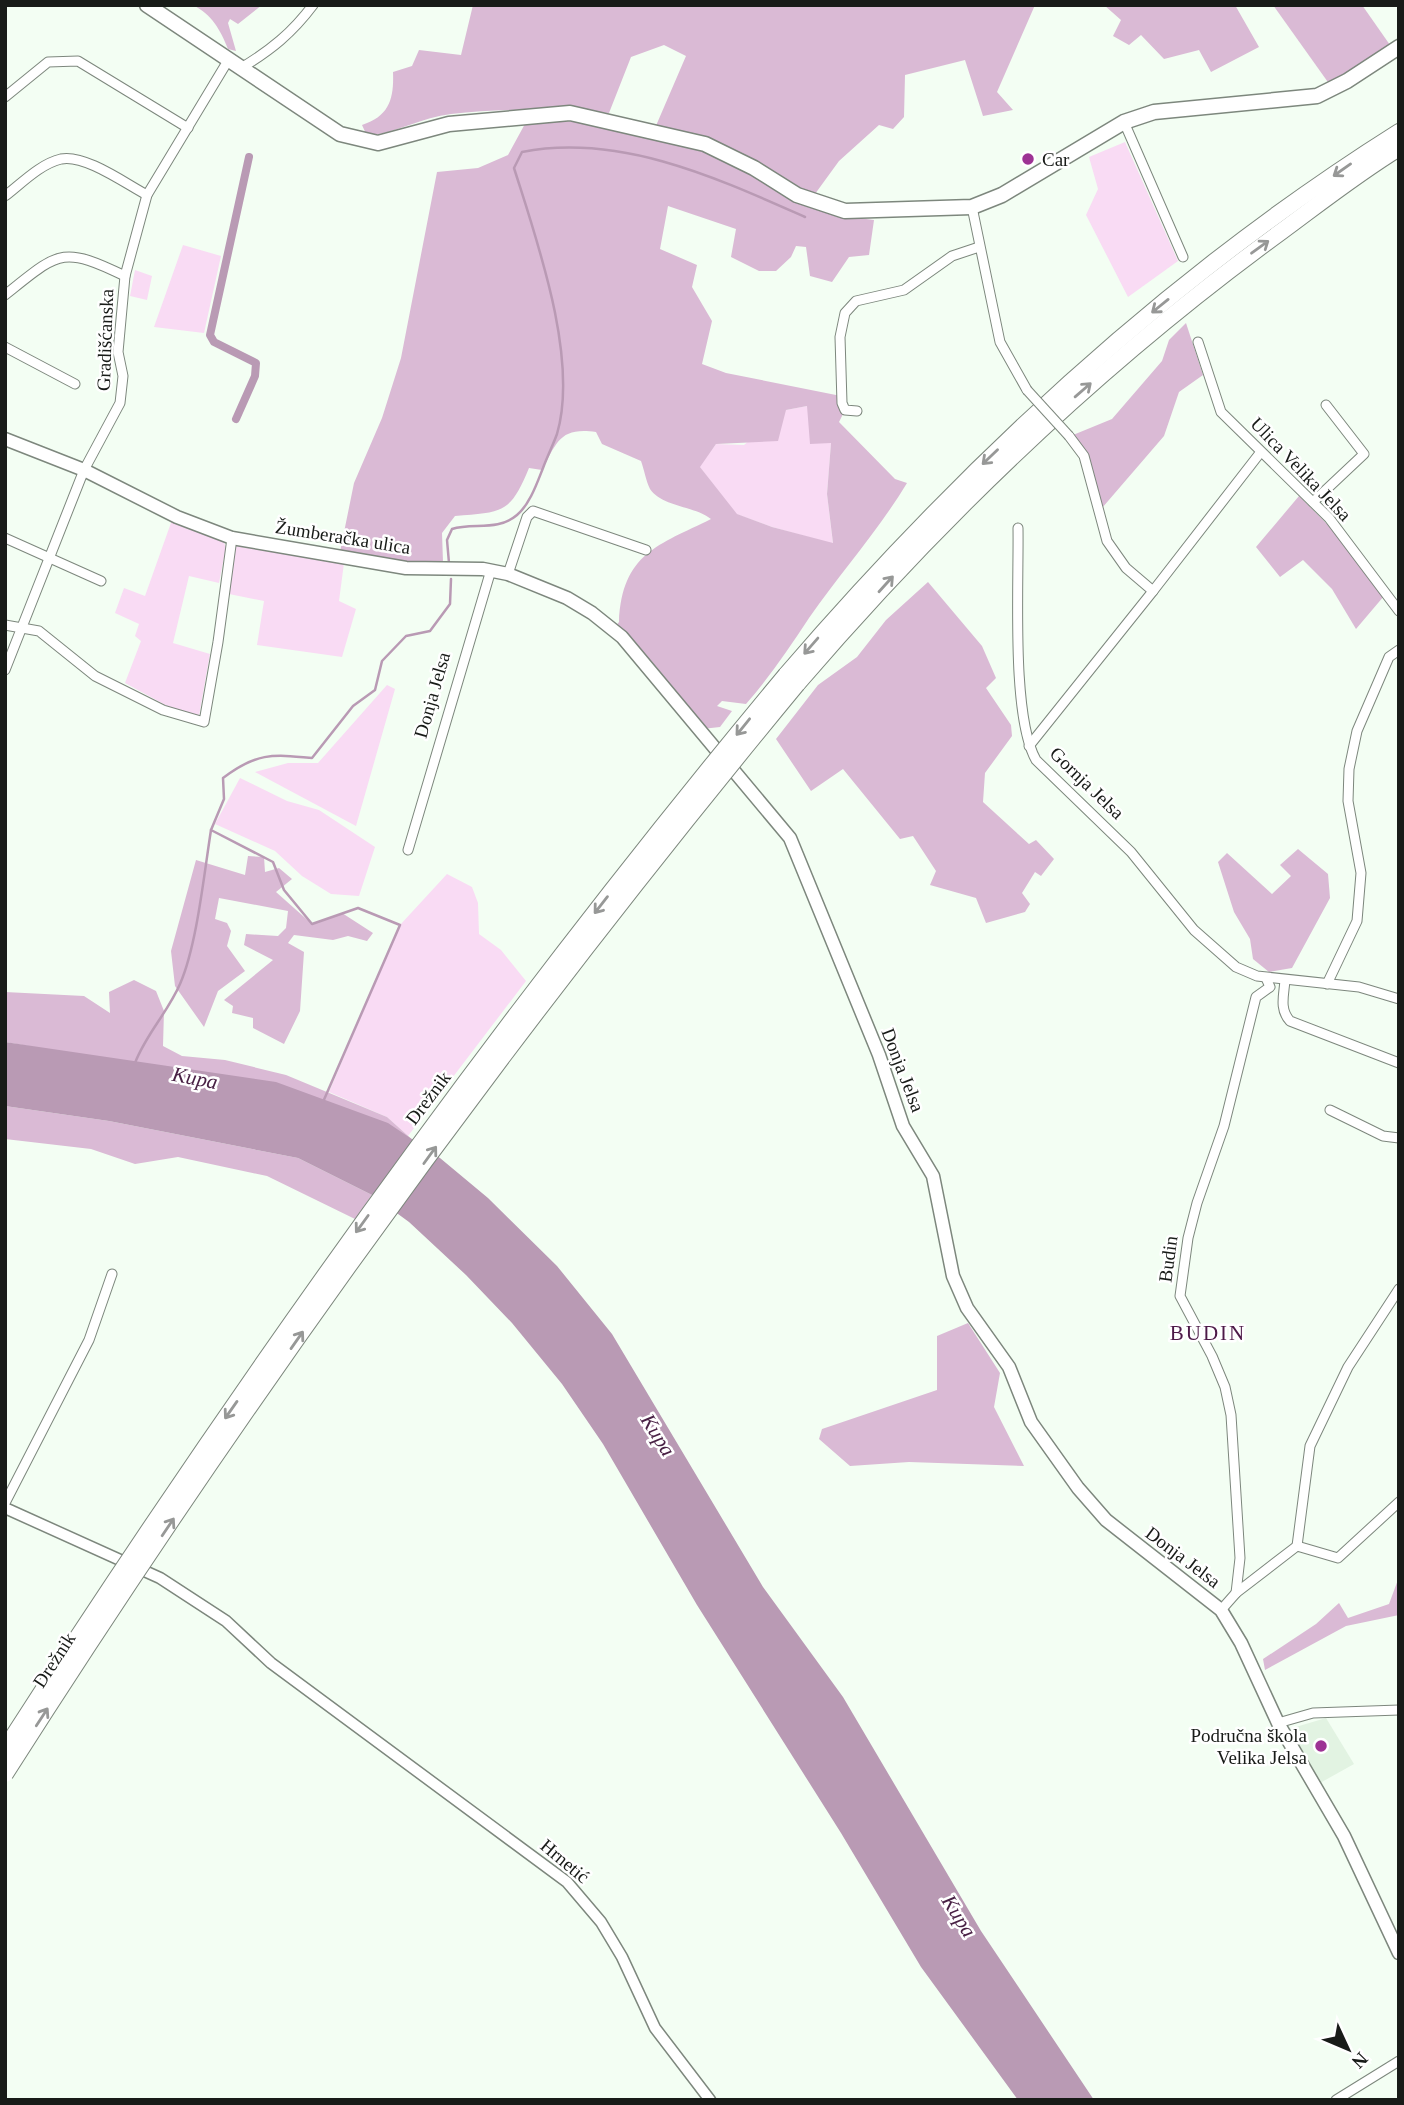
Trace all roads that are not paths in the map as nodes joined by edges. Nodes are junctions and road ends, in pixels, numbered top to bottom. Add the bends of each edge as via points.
1 (147, 5) edge
2 (313, 5) edge
3 (1399, 47) edge
4 (235, 64) junction
5 (5, 97) edge
6 (1124, 122) junction
7 (188, 128) junction
8 (1399, 132) edge
9 (1399, 148) edge
10 (147, 195) junction
11 (5, 196) edge
12 (972, 207) junction
13 (979, 247) junction
14 (1183, 257) dead end
15 (125, 276) junction
16 (5, 295) edge
17 (1198, 342) dead end
18 (5, 347) edge
19 (75, 384) dead end
20 (1326, 405) dead end
21 (857, 411) dead end
22 (5, 439) edge
23 (1259, 453) junction
24 (84, 470) junction
25 (1313, 502) junction
26 (1018, 528) dead end
27 (5, 538) edge
28 (232, 538) junction
29 (646, 550) dead end
30 (50, 558) junction
31 (491, 569) junction
32 (508, 574) junction
33 (101, 581) dead end
34 (1153, 591) junction
35 (1399, 611) edge
36 (5, 625) edge
37 (23, 628) junction
38 (1399, 650) edge
39 (5, 670) edge
40 (792, 679) junction
41 (1029, 747) junction
42 (408, 850) dead end
43 (1266, 978) junction
44 (1285, 979) junction
45 (1327, 984) junction
46 (1399, 999) edge
47 (1399, 1063) edge
48 (1329, 1110) dead end
49 (1398, 1137) edge
50 (113, 1274) dead end
51 (1399, 1289) edge
52 (1399, 1502) edge
53 (5, 1503) edge
54 (5, 1508) edge
55 (1297, 1546) junction
56 (1236, 1594) junction
57 (1221, 1610) junction
58 (1399, 1710) edge
59 (1278, 1723) junction
60 (5, 1749) edge
61 (5, 1774) edge
62 (1399, 1953) edge
63 (1399, 2061) edge
64 (709, 2100) edge
65 (1336, 2100) edge

1 - 4 main road
2 - 4 street via 294,30
3 - 6 main road via 1317,96 1154,112
4 - 7 street, Gradišćanska
4 - 12 main road via 340,134 378,143 449,124 570,113 705,145 754,167 797,195 845,211
5 - 7 street via 48,62 78,61
6 - 12 main road via 1002,195
6 - 14 street
7 - 10 street, Gradišćanska
8 -> 40 highway via 1220,258 1078,375 929,518
40 -> 9 highway via 1067,405 1218,278
10 - 11 street via 96,166 62,159 36,171
10 - 15 street, Gradišćanska
12 - 13 street
13 - 21 street via 952,256 904,290 856,301 845,313 840,337 842,403 845,410
13 - 34 street, bridge via 1000,342 1027,390 1084,456 1107,541 1126,568
15 - 16 street via 90,259 66,254 47,262
15 - 24 street, Gradišćanska via 118,352 123,376 120,403
17 - 23 street, Ulica Velika Jelsa via 1221,412
18 - 19 street
20 - 25 street via 1364,454
22 - 24 main road, Žumberačka ulica
23 - 25 street, Ulica Velika Jelsa
23 - 34 street
24 - 28 main road, Žumberačka ulica via 177,517
24 - 30 street, Gradišćanska
25 - 35 street, Ulica Velika Jelsa
26 - 41 street, Gornja Jelsa via 1020,685
27 - 30 street
28 - 31 main road, Žumberačka ulica via 406,568
28 - 37 street via 204,722 163,710 95,676 39,631
29 - 32 street via 533,511
30 - 33 street
30 - 37 street, Gradišćanska
31 - 32 main road, Donja Jelsa
31 - 42 street, Donja Jelsa
32 - 57 main road, Donja Jelsa via 567,598 613,629 790,838 879,1055 899,1116 933,1176 953,1276 967,1308 1009,1367 1031,1422 1078,1488 1106,1520
34 - 41 street
36 - 37 street
37 - 39 street, Gradišćanska
38 - 45 street via 1389,657 1357,731 1348,801 1361,873 1357,921
40 -> 60 highway, Drežnik, bridge via 602,904 372,1211 172,1495
61 -> 40 highway, Drežnik, bridge via 186,1499 389,1211
41 - 43 street, Gornja Jelsa via 1057,782 1132,852 1194,930 1236,967
43 - 44 street, Gornja Jelsa
43 - 56 street, Budin via 1270,987 1256,997 1224,1126 1196,1203 1180,1296 1212,1356 1231,1415 1240,1558
44 - 45 street, Gornja Jelsa
44 - 47 street via 1284,1014 1290,1021
45 - 46 street, Gornja Jelsa via 1359,987
48 - 49 street via 1383,1136
50 - 53 street via 89,1340
51 - 55 street via 1348,1367 1310,1446
52 - 55 street via 1338,1558
54 - 64 street, Hrnetić via 160,1578 226,1621 271,1663 577,1892 614,1944 654,2028
55 - 56 street, Donja Jelsa
56 - 57 street, Donja Jelsa
57 - 59 main road, Donja Jelsa
58 - 59 street via 1313,1713
59 - 62 main road, Donja Jelsa via 1344,1836
63 - 65 street

